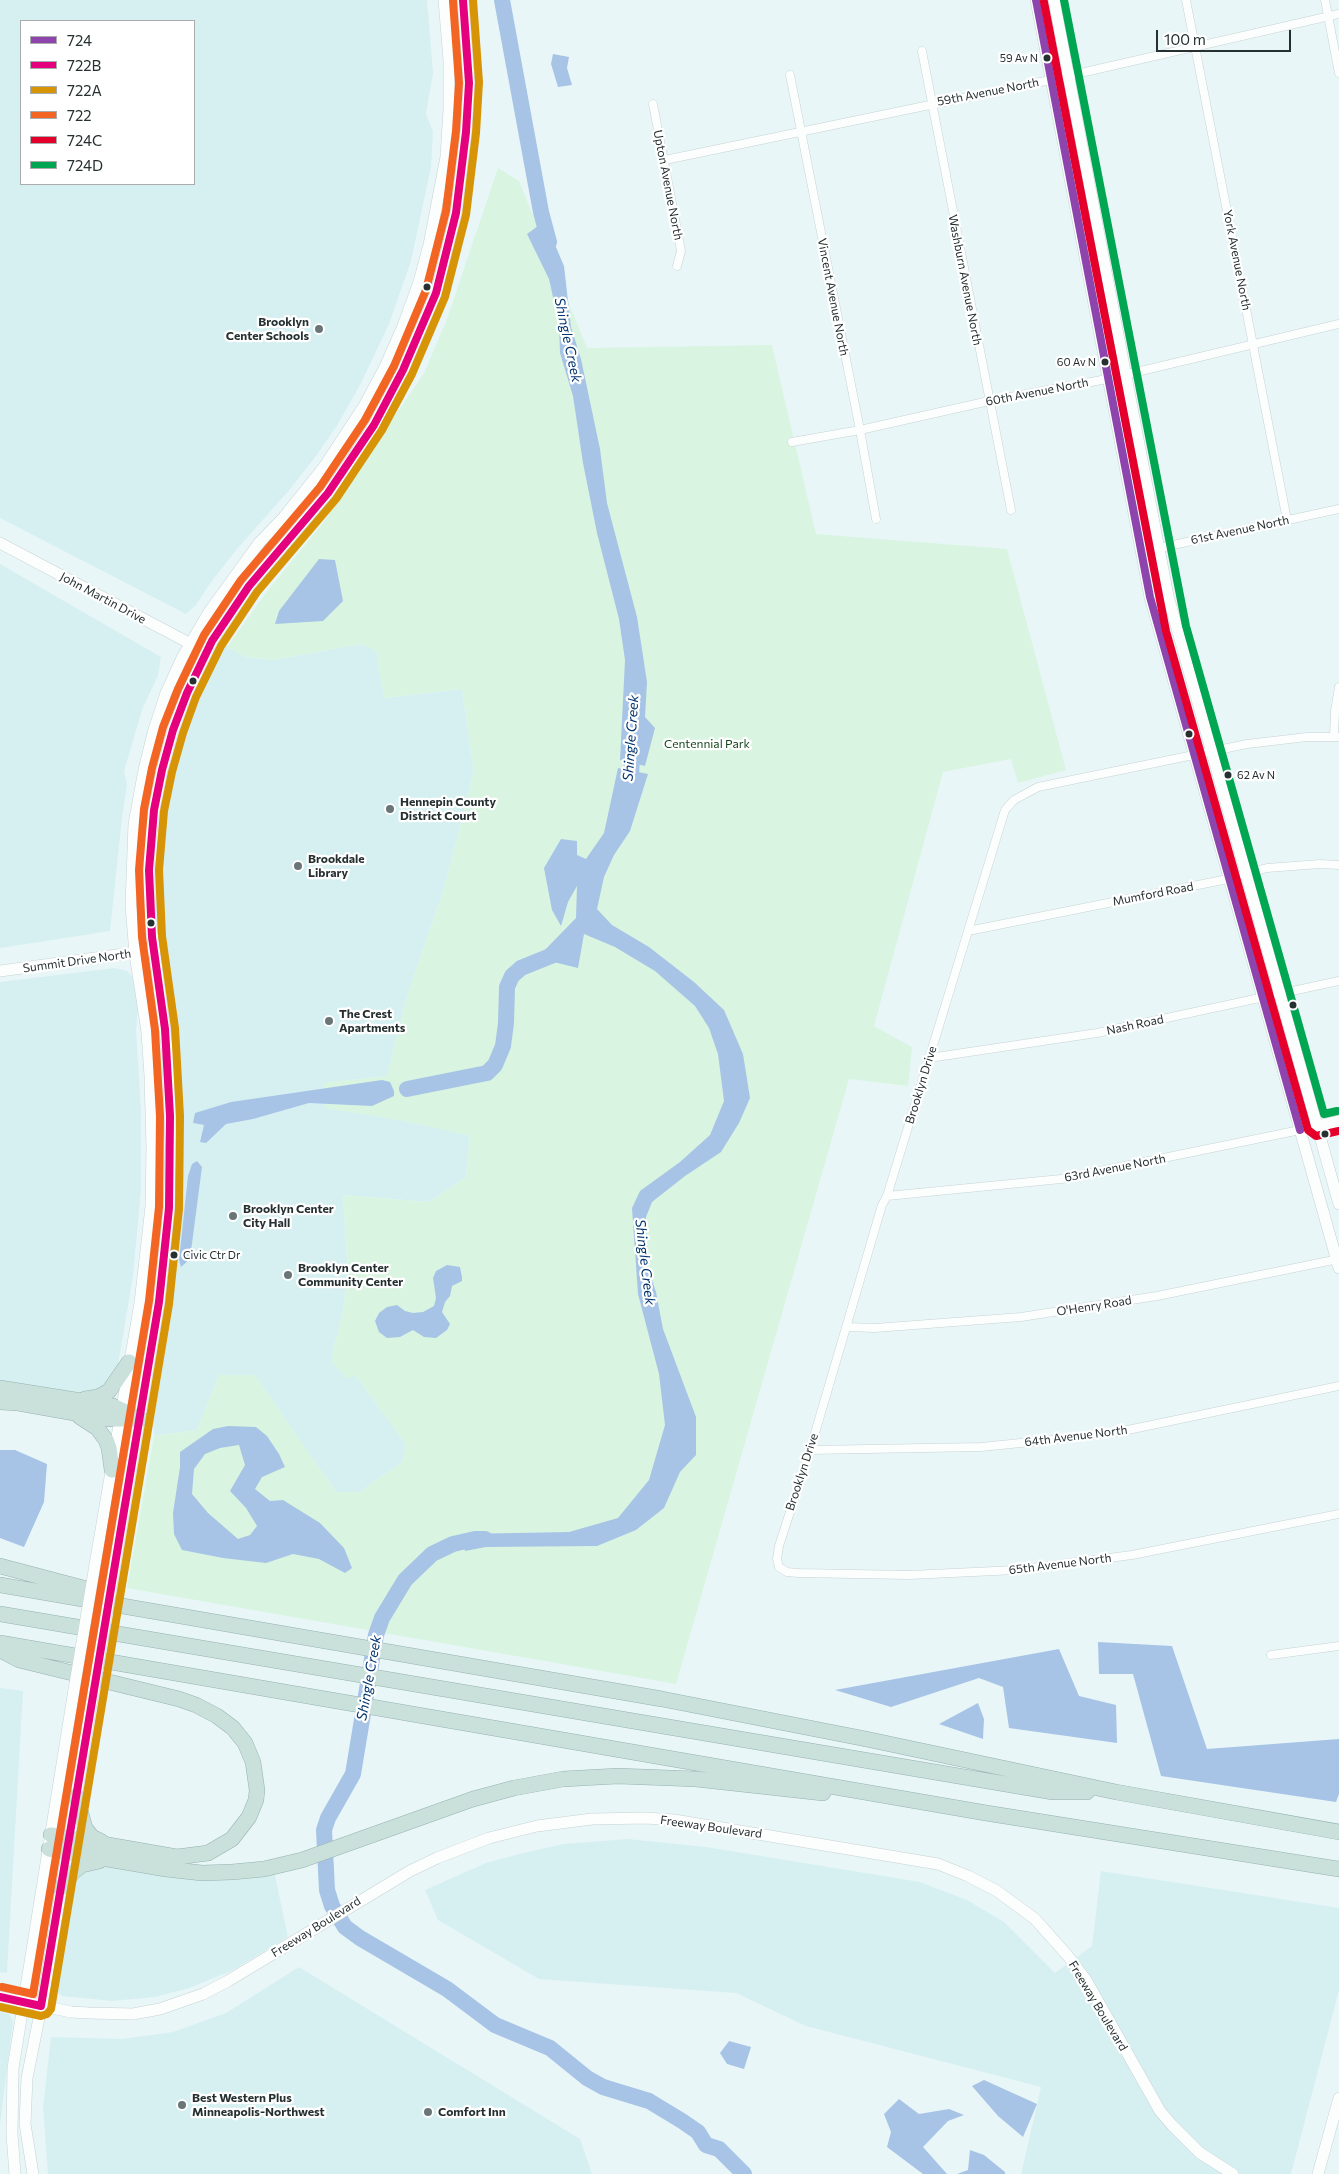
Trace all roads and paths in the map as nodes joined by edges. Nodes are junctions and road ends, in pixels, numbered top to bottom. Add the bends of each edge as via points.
1 (444, 0) edge
2 (462, 0) edge
3 (1036, 0) edge
4 (1054, 0) edge
5 (1186, 0) edge
6 (1325, 0) edge
7 (1339, 14) edge
8 (1328, 17) junction
9 (1196, 47) junction
10 (922, 51) dead end
11 (1339, 73) edge
12 (790, 74) dead end
13 (1068, 75) junction
14 (1050, 80) junction
15 (653, 104) dead end
16 (931, 104) junction
17 (800, 131) junction
18 (665, 160) junction
19 (677, 266) dead end
20 (1339, 324) edge
21 (1253, 344) junction
22 (1125, 374) junction
23 (1107, 379) junction
24 (989, 401) junction
25 (860, 430) junction
26 (792, 442) dead end
27 (1339, 509) edge
28 (1012, 510) dead end
29 (876, 519) dead end
30 (1287, 520) junction
31 (0, 543) edge
32 (1159, 548) junction
33 (1141, 552) junction
34 (191, 644) junction
35 (205, 654) junction
36 (1339, 687) edge
37 (1337, 737) edge
38 (1211, 751) junction
39 (1194, 756) junction
40 (1339, 865) edge
41 (1245, 873) junction
42 (1228, 878) junction
43 (968, 931) junction
44 (154, 950) junction
45 (135, 954) junction
46 (0, 971) edge
47 (1339, 981) edge
48 (1280, 994) junction
49 (1262, 998) junction
50 (929, 1058) junction
51 (1339, 1121) edge
52 (1317, 1126) junction
53 (1300, 1130) junction
54 (887, 1196) junction
55 (1339, 1204) edge
56 (1338, 1262) edge
57 (846, 1327) junction
58 (129, 1362) junction
59 (1339, 1386) edge
60 (0, 1388) edge
61 (62, 1397) junction
62 (0, 1402) edge
63 (47, 1408) junction
64 (121, 1415) junction
65 (141, 1419) junction
66 (810, 1450) junction
67 (112, 1470) junction
68 (1339, 1514) edge
69 (0, 1566) edge
70 (779, 1567) joint
71 (0, 1585) edge
72 (114, 1605) junction
73 (0, 1614) edge
74 (0, 1643) edge
75 (1339, 1646) edge
76 (0, 1650) edge
77 (1271, 1655) dead end
78 (1116, 1792) junction
79 (76, 1796) junction
80 (986, 1813) junction
81 (1339, 1832) edge
82 (50, 1842) junction
83 (68, 1845) junction
84 (112, 1853) junction
85 (1339, 1869) edge
86 (61, 1888) junction
87 (0, 1997) edge
88 (22, 2002) junction
89 (41, 2006) junction
90 (1339, 2098) edge
91 (15, 2174) edge
92 (33, 2174) edge
93 (1233, 2174) edge
94 (1318, 2174) edge

1 - 34 street via 450,56 446,157 429,245 403,326 386,365 344,438 312,484 233,576
2 - 35 street via 469,83 466,132 456,213 436,293 404,370 374,425 328,493 249,586
3 - 14 street
4 - 13 street
5 - 9 street, York Avenue North
6 - 8 street
7 - 8 street, 59th Avenue North
8 - 9 street, 59th Avenue North
8 - 11 street
9 - 13 street, 59th Avenue North
9 - 21 street, York Avenue North
10 - 16 street, Washburn Avenue North
12 - 17 street, Vincent Avenue North
13 - 14 street, 59th Avenue North
13 - 22 street
14 - 16 street, 59th Avenue North
14 - 23 street
15 - 18 street, Upton Avenue North
16 - 17 street, 59th Avenue North
16 - 24 street, Washburn Avenue North
17 - 18 street, 59th Avenue North
17 - 25 street, Vincent Avenue North
18 - 19 street, Upton Avenue North via 680,251
20 - 21 street, 60th Avenue North
21 - 22 street, 60th Avenue North
21 - 30 street, York Avenue North
22 - 23 street, 60th Avenue North
22 - 32 street
23 - 24 street, 60th Avenue North
23 - 33 street
24 - 25 street, 60th Avenue North
24 - 28 street, Washburn Avenue North
25 - 26 street, 60th Avenue North
25 - 29 street, Vincent Avenue North
27 - 30 street, 61st Avenue North
30 - 32 street, 61st Avenue North
31 - 34 street, John Martin Drive
32 - 33 street, 61st Avenue North
32 - 38 street via 1176,628
33 - 39 street via 1152,606
34 - 35 street, John Martin Drive
34 - 45 street via 166,693 152,733 136,807 131,869
35 - 44 street via 173,730 154,810 149,910
36 - 37 street via 1335,711
37 - 38 street, Brooklyn Drive via 1277,739
38 - 39 street, Brooklyn Drive
38 - 41 street
39 - 42 street
39 - 43 street, Brooklyn Drive via 1038,787 1014,800 1005,810
40 - 41 street, Mumford Road via 1293,865
41 - 42 street, Mumford Road
41 - 48 street
42 - 43 street, Mumford Road
42 - 49 street
43 - 50 street, Brooklyn Drive
44 - 45 street, Summit Drive North
44 - 65 street via 168,1055 170,1191 165,1254
45 - 46 street, Summit Drive North
45 - 58 street via 146,1032 152,1148 147,1253
47 - 48 street, Nash Road
48 - 49 street, Nash Road
48 - 52 street
49 - 50 street, Nash Road via 1060,1040
49 - 53 street
50 - 54 street, Brooklyn Drive
51 - 52 street, 63rd Avenue North
52 - 53 street, 63rd Avenue North
52 - 55 street
53 - 54 street, 63rd Avenue North via 1062,1179
53 - 56 street
54 - 57 street, Brooklyn Drive
56 - 57 street, O'Henry Road via 1157,1296 1021,1317 875,1328
57 - 66 street, Brooklyn Drive
58 - 61 highway via 104,1395
58 - 64 street
59 - 66 street, 64th Avenue North via 1118,1432 981,1447
60 - 61 highway
61 - 64 highway
62 - 63 highway
63 - 64 highway
63 - 67 highway via 77,1416 97,1428 109,1448
64 - 65 highway
64 - 67 street
65 - 79 street, bridge
66 - 70 street, Brooklyn Drive via 778,1546
67 - 82 street, bridge
68 - 70 street, 65th Avenue North via 1132,1555 1016,1570 910,1575 798,1573
69 - 72 highway via 87,1589
71 - 72 highway
72 - 78 highway via 699,1706
73 - 78 highway via 1052,1792
74 - 80 highway
75 - 77 street
76 - 84 highway via 19,1660 196,1705 226,1722 245,1743 255,1772 256,1800 249,1818 232,1839 208,1853 190,1857
78 - 81 highway
79 - 83 street
79 - 84 highway via 88,1833
80 - 84 highway via 719,1781 598,1776 499,1792 302,1860 249,1871 202,1873 166,1869
80 - 85 highway
82 - 83 highway
82 - 88 street
83 - 84 highway
83 - 86 street
84 - 86 highway via 82,1864
86 - 89 street
87 - 88 street, Freeway Boulevard
88 - 89 street, Freeway Boulevard
88 - 91 street via 13,2068
89 - 92 street via 27,2078 25,2124
89 - 93 street, Freeway Boulevard via 113,2015 176,2005 228,1982 410,1871 489,1838 537,1826 610,1818 674,1820 938,1864 996,1891 1035,1919 1086,1980 1160,2110 1185,2140
90 - 94 street

